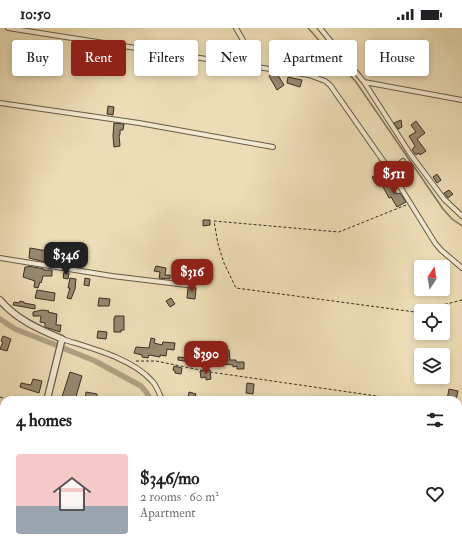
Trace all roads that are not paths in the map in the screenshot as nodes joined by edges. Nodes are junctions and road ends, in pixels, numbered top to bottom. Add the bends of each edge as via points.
1 (8, 28) edge
2 (236, 28) edge
3 (320, 28) edge
4 (243, 40) edge
5 (206, 60) edge
6 (261, 68) edge
7 (364, 82) junction
8 (462, 100) edge
9 (0, 102) edge
10 (273, 146) dead end
11 (403, 161) dead end
12 (391, 172) junction
13 (462, 216) edge
14 (0, 258) edge
15 (462, 268) edge
16 (187, 285) dead end
17 (0, 300) edge
18 (62, 339) junction
19 (48, 396) edge
20 (161, 396) edge

1 - 5 street
2 - 4 street
3 - 7 street
6 - 12 street via 309,75 325,81
7 - 8 street
7 - 13 street via 410,155 444,199
9 - 10 street
11 - 12 street
12 - 15 street via 440,250
14 - 16 street
17 - 18 street via 20,319
18 - 19 street
18 - 20 street via 125,362 145,374

